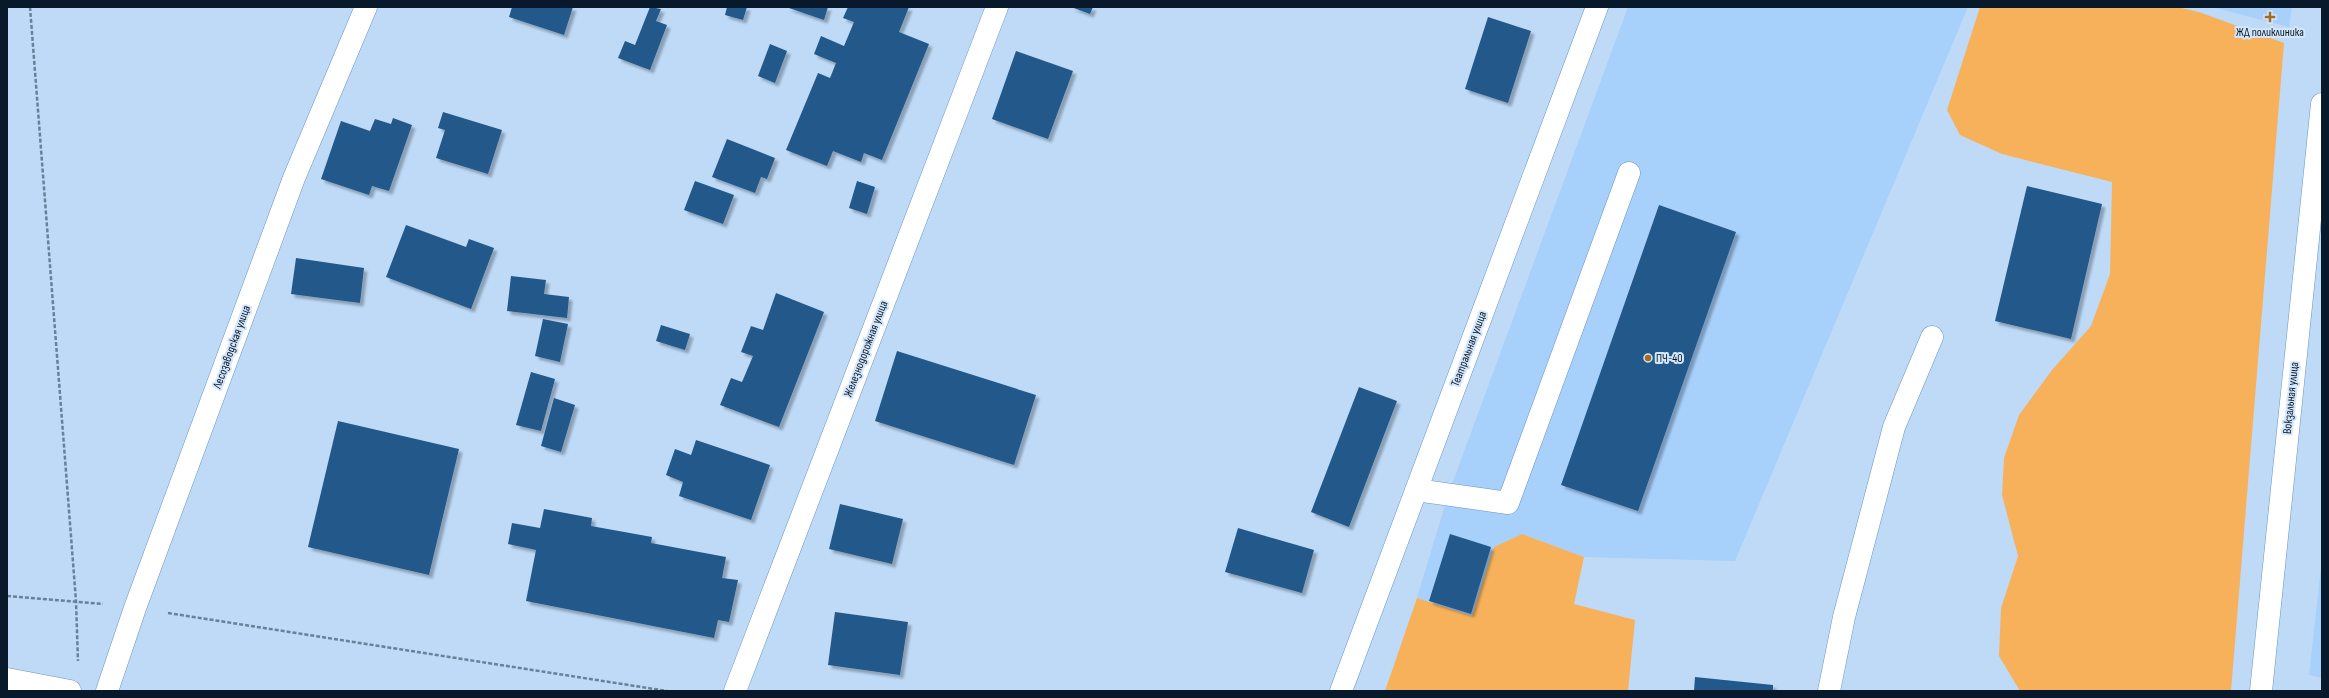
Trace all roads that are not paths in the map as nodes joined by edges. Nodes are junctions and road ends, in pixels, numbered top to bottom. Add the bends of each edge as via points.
1 (366, 7) edge
2 (997, 7) edge
3 (1597, 7) edge
4 (2322, 104) edge
5 (1629, 173) dead end
6 (1932, 337) dead end
7 (1416, 490) junction
8 (7, 679) edge
9 (70, 691) edge
10 (107, 691) edge
11 (735, 691) edge
12 (1341, 691) edge
13 (1829, 691) edge
14 (2261, 691) edge

1 - 10 street, Лесозаводская улица via 294,178 135,608
2 - 11 street, Железнодорожная улица
3 - 7 street, Театральная улица
4 - 14 street, Вокзальная улица
5 - 7 street via 1508,503
6 - 13 street via 1894,427 1844,617
7 - 12 street, Театральная улица
8 - 9 street

